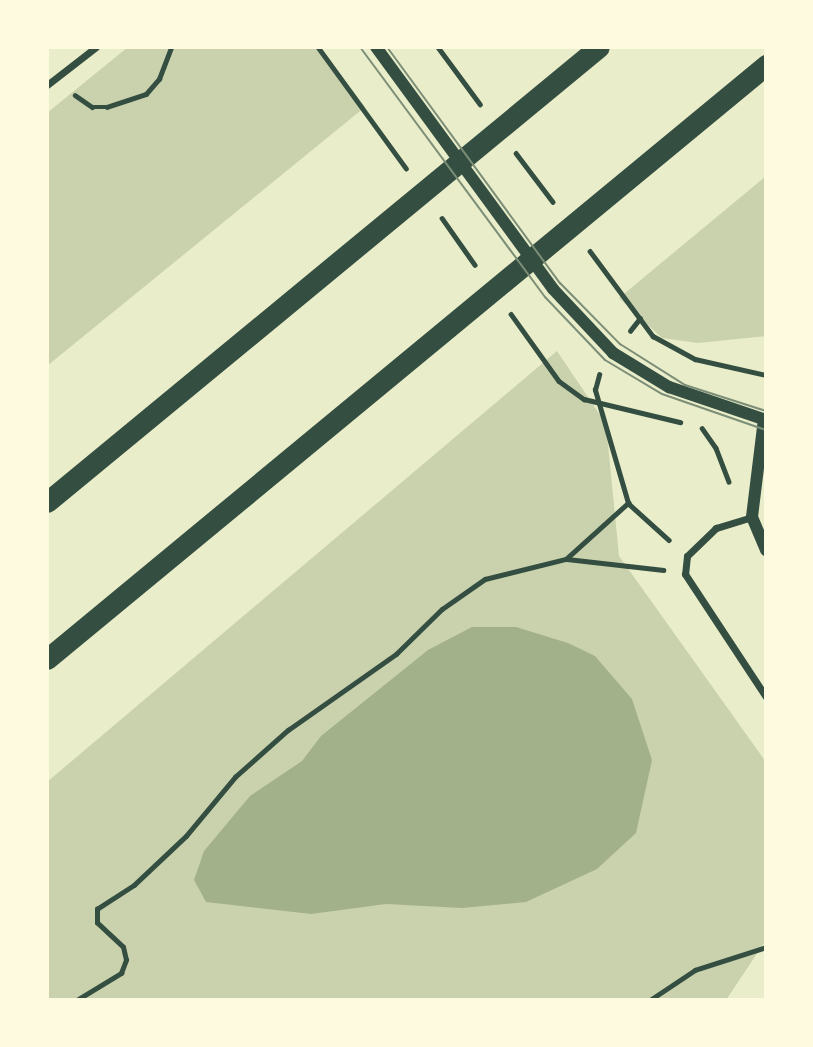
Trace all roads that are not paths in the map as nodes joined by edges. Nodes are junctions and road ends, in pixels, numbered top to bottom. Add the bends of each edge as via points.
1 (96, 47) edge
2 (376, 47) edge
3 (599, 47) edge
4 (766, 65) edge
5 (47, 85) edge
6 (765, 420) edge
7 (47, 502) edge
8 (752, 517) junction
9 (766, 551) edge
10 (47, 659) edge
11 (766, 698) edge

1 - 5 street
2 - 6 street via 553,289 613,353 669,387
3 - 7 highway
4 - 10 highway
6 - 8 street
8 - 9 street
8 - 11 street via 716,528 687,556 685,574

